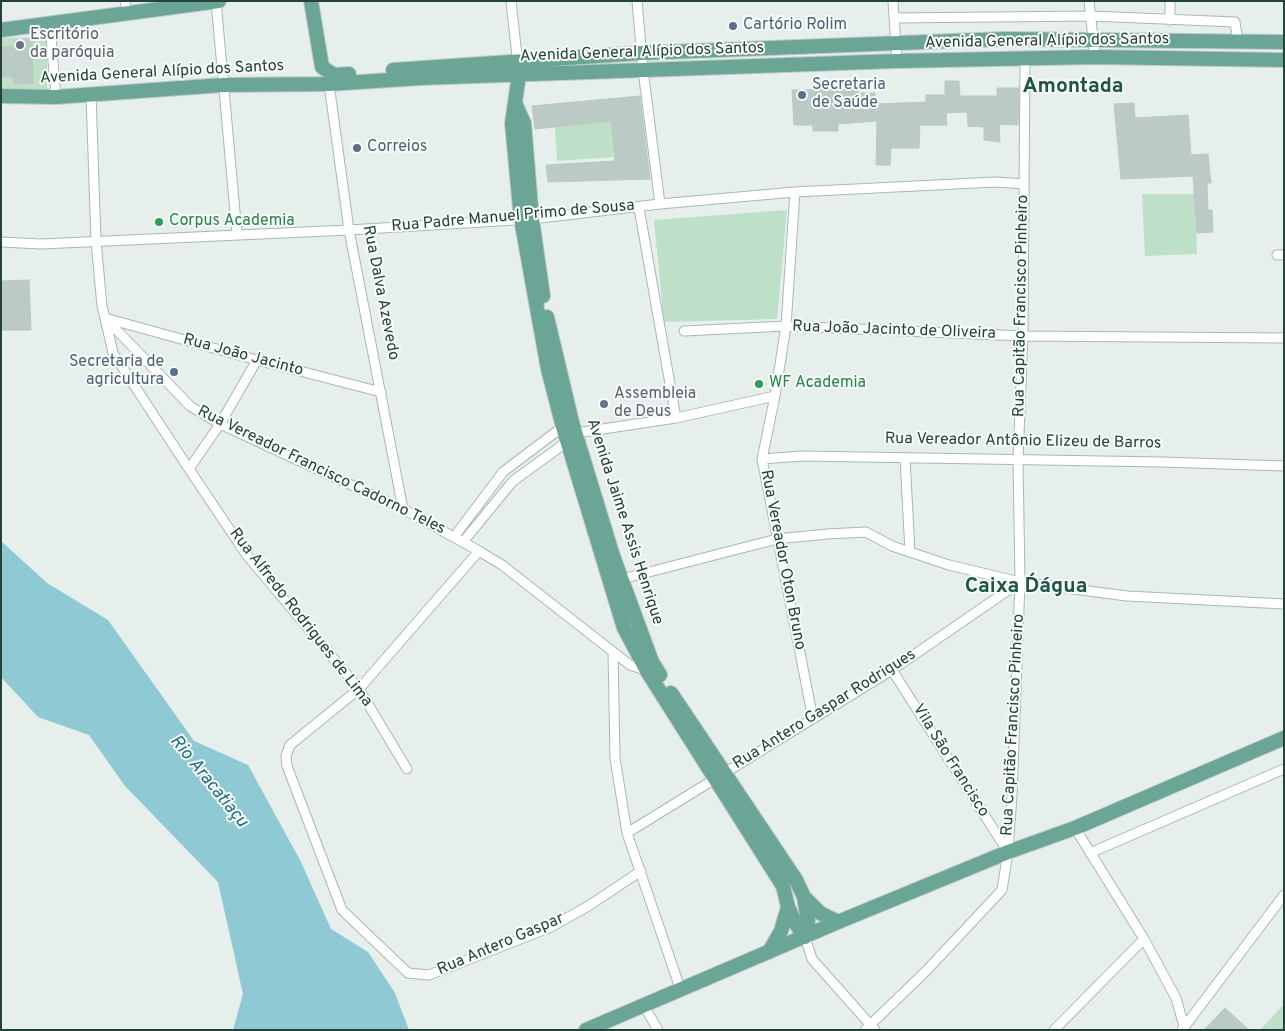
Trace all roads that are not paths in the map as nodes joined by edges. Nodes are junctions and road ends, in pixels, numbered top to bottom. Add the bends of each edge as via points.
1 (217, 1) edge
2 (311, 1) edge
3 (510, 1) edge
4 (638, 1) edge
5 (892, 1) edge
6 (1089, 1) edge
7 (1170, 1) edge
8 (126, 7) edge
9 (1091, 16) junction
10 (895, 18) junction
11 (1170, 20) junction
12 (50, 25) junction
13 (1, 30) edge
14 (1093, 40) junction
15 (1238, 42) junction
16 (1284, 42) edge
17 (896, 43) junction
18 (641, 53) junction
19 (1095, 57) junction
20 (1025, 59) junction
21 (1284, 60) edge
22 (518, 61) junction
23 (897, 61) junction
24 (643, 70) junction
25 (519, 75) junction
26 (330, 84) junction
27 (223, 85) junction
28 (91, 95) junction
29 (1, 96) edge
30 (56, 97) junction
31 (1024, 184) junction
32 (795, 192) junction
33 (660, 204) junction
34 (639, 208) junction
35 (527, 219) junction
36 (349, 230) junction
37 (237, 234) junction
38 (96, 241) junction
39 (1, 242) edge
40 (105, 318) junction
41 (786, 326) junction
42 (684, 331) dead end
43 (1023, 336) junction
44 (1284, 338) edge
45 (257, 360) junction
46 (381, 392) junction
47 (775, 396) junction
48 (676, 418) junction
49 (220, 424) junction
50 (570, 431) junction
51 (905, 458) junction
52 (762, 459) junction
53 (1018, 459) junction
54 (1284, 466) edge
55 (189, 469) junction
56 (403, 509) junction
57 (454, 537) junction
58 (776, 539) junction
59 (463, 542) junction
60 (479, 551) junction
61 (910, 552) junction
62 (622, 579) junction
63 (1020, 582) junction
64 (1284, 604) edge
65 (614, 652) junction
66 (892, 670) junction
67 (653, 673) junction
68 (359, 689) junction
69 (813, 719) junction
70 (1284, 738) edge
71 (407, 769) dead end
72 (1284, 769) edge
73 (720, 775) junction
74 (1075, 828) junction
75 (627, 833) junction
76 (1008, 852) junction
77 (1090, 853) junction
78 (641, 871) junction
79 (1284, 895) edge
80 (804, 897) junction
81 (788, 907) junction
82 (838, 922) junction
83 (805, 937) junction
84 (1144, 939) junction
85 (769, 952) junction
86 (680, 988) junction
87 (643, 1004) junction
88 (870, 1028) edge
89 (1184, 1029) edge
90 (586, 1030) edge
91 (658, 1030) edge
92 (1054, 1030) edge

1 - 8 main road
1 - 27 street
2 - 22 main road, Avenida General Alípio dos Santos via 322,67 334,75
3 - 22 street
4 - 18 street
5 - 10 street
6 - 9 street
7 - 11 street
8 - 12 main road
9 - 10 street
9 - 11 street
9 - 14 street
10 - 17 street
11 - 15 street via 1235,22
12 - 13 main road
12 - 30 street
14 - 15 main road, Avenida General Alípio dos Santos
14 - 17 main road, Avenida General Alípio dos Santos
14 - 19 street
15 - 16 main road, Avenida General Alípio dos Santos
17 - 18 main road, Avenida General Alípio dos Santos
17 - 23 street
18 - 22 main road, Avenida General Alípio dos Santos
18 - 24 street
19 - 20 main road, Avenida General Alípio dos Santos
19 - 21 main road, Avenida General Alípio dos Santos
20 - 23 main road, Avenida General Alípio dos Santos
20 - 31 street, Rua Capitão Francisco Pinheiro
22 - 25 street
23 - 24 main road, Avenida General Alípio dos Santos
24 - 25 main road, Avenida General Alípio dos Santos
24 - 33 street
25 - 26 main road, Avenida General Alípio dos Santos
25 - 35 main road, Avenida Jaime Assis Henrique via 515,102 524,123
26 - 27 main road, Avenida General Alípio dos Santos
26 - 36 street, Rua Dalva Azevedo
27 - 28 main road, Avenida General Alípio dos Santos
27 - 37 street
28 - 30 main road, Avenida General Alípio dos Santos
28 - 38 street
29 - 30 main road, Avenida General Alípio dos Santos
31 - 32 street, Rua Padre Manuel Primo de Sousa via 996,182
31 - 43 street, Rua Capitão Francisco Pinheiro
32 - 33 street, Rua Padre Manuel Primo de Sousa
32 - 41 street, Rua Vereador Oton Bruno
33 - 34 street, Rua Padre Manuel Primo de Sousa
34 - 35 street, Rua Padre Manuel Primo de Sousa
34 - 48 street
35 - 36 street, Rua Padre Manuel Primo de Sousa
35 - 50 main road, Avenida Jaime Assis Henrique
36 - 37 street, Rua Padre Manuel Primo de Sousa
36 - 46 street, Rua Dalva Azevedo
37 - 38 street, Rua Padre Manuel Primo de Sousa
38 - 39 street, Rua Padre Manuel Primo de Sousa
38 - 40 street
40 - 45 street, Rua João Jacinto
40 - 49 street, Rua Vereador Francisco Cadorno Teles via 190,406
40 - 55 street, Rua Alfredo Rodrigues de Lima via 113,353
41 - 42 street, Rua João Jacinto de Oliveira
41 - 43 street, Rua João Jacinto de Oliveira
41 - 47 street, Rua Vereador Oton Bruno
43 - 44 street, Rua João Jacinto de Oliveira
43 - 53 street, Rua Capitão Francisco Pinheiro
45 - 46 street, Rua João Jacinto
45 - 49 street
46 - 56 street, Rua Dalva Azevedo
47 - 48 street
47 - 52 street, Rua Vereador Oton Bruno
48 - 50 street
49 - 55 street
49 - 56 street, Rua Vereador Francisco Cadorno Teles
50 - 57 street via 503,472
50 - 59 street via 513,481
50 - 62 main road, Avenida Jaime Assis Henrique
50 - 67 main road via 624,628
51 - 52 street, Rua Vereador Antônio Elizeu de Barros via 802,456
51 - 53 street, Rua Vereador Antônio Elizeu de Barros
51 - 61 street
52 - 58 street, Rua Vereador Oton Bruno
53 - 54 street, Rua Vereador Antônio Elizeu de Barros
53 - 63 street, Rua Capitão Francisco Pinheiro
55 - 68 street, Rua Alfredo Rodrigues de Lima via 246,554
56 - 57 street, Rua Vereador Francisco Cadorno Teles
57 - 59 street, Rua Vereador Francisco Cadorno Teles
58 - 61 street via 866,532
58 - 62 street
58 - 69 street, Rua Vereador Oton Bruno
59 - 60 street, Rua Vereador Francisco Cadorno Teles
60 - 65 street, Rua Vereador Francisco Cadorno Teles via 502,565
60 - 68 street
61 - 63 street
62 - 67 main road, Avenida Jaime Assis Henrique
63 - 64 street via 1127,596
63 - 66 street, Rua Antero Gaspar Rodrigues
63 - 76 street, Rua Capitão Francisco Pinheiro
65 - 67 street, Rua Vereador Francisco Cadorno Teles via 630,665
65 - 75 street via 615,758
66 - 69 street, Rua Antero Gaspar Rodrigues
66 - 76 street, Vila São Francisco
67 - 73 main road, Avenida Jaime Assis Henrique
68 - 71 street, Rua Alfredo Rodrigues de Lima
68 - 78 street, Rua Antero Gaspar via 290,745 287,766 342,910 408,974 428,975 551,927
69 - 73 street, Rua Antero Gaspar Rodrigues
70 - 74 main road
72 - 77 street
73 - 75 street, Rua Antero Gaspar Rodrigues
73 - 80 main road, Avenida Jaime Assis Henrique via 796,880
73 - 81 main road via 783,886
74 - 76 main road
74 - 77 street
75 - 78 street
76 - 82 main road
76 - 88 street, Rua Capitão Francisco Pinheiro via 1002,890
77 - 84 street
78 - 86 street
79 - 89 street
80 - 82 main road, Avenida Jaime Assis Henrique via 820,913
80 - 83 main road via 808,921
81 - 83 main road
81 - 85 main road via 781,932
82 - 83 main road
83 - 85 main road
83 - 88 street via 812,959
84 - 89 street via 1176,998
84 - 92 street
85 - 86 main road
86 - 87 main road
87 - 90 main road
87 - 91 street

